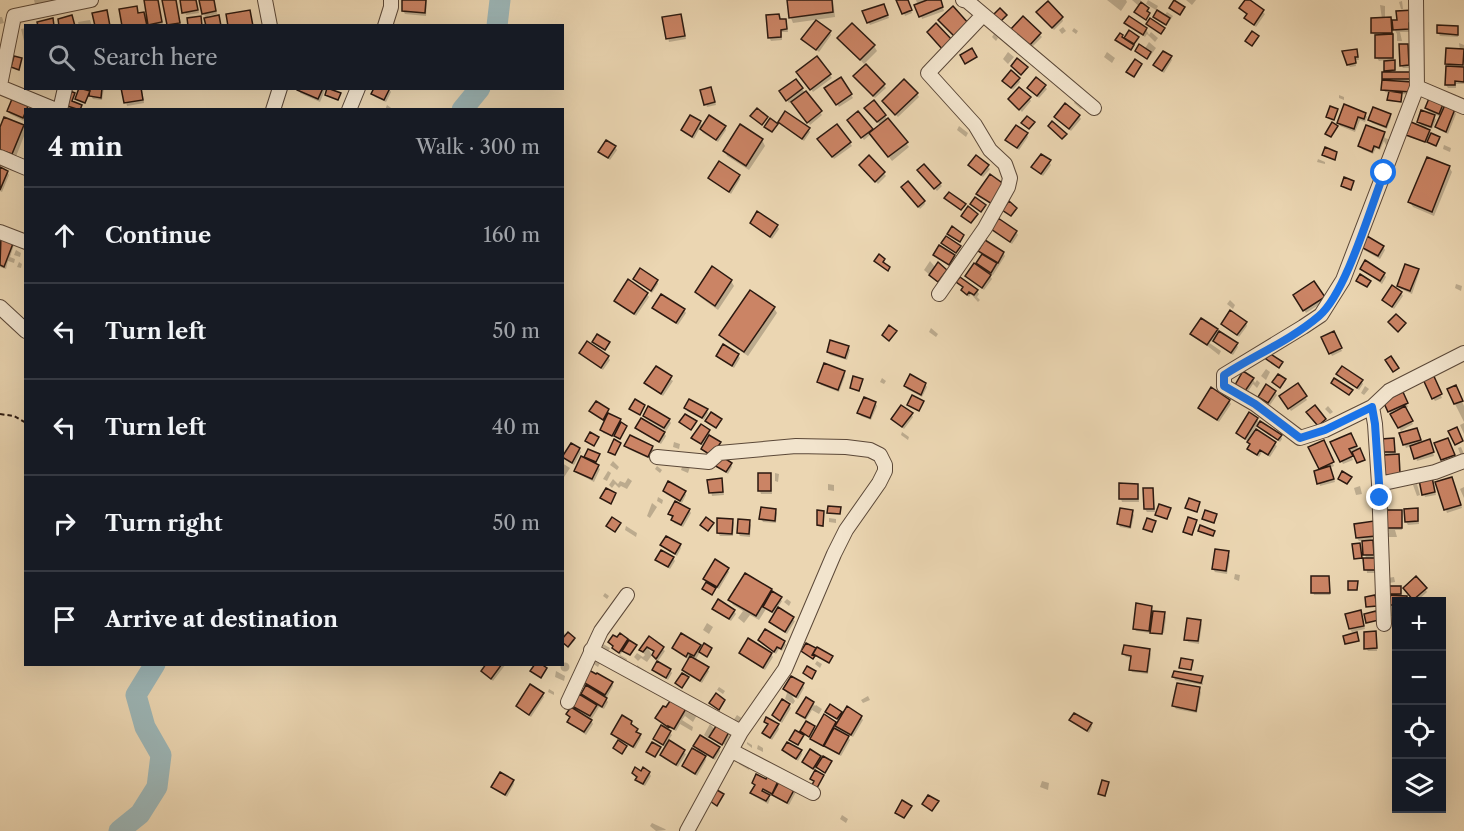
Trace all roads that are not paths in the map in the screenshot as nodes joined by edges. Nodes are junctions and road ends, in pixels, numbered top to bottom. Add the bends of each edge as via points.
1 (91, 0) edge
2 (265, 0) edge
3 (391, 0) edge
4 (963, 0) edge
5 (1416, 0) edge
6 (983, 15) junction
7 (270, 24) edge
8 (386, 24) edge
9 (0, 86) edge
10 (1417, 87) junction
11 (64, 90) edge
12 (279, 90) edge
13 (357, 90) edge
14 (1464, 107) edge
15 (53, 108) edge
16 (59, 108) edge
17 (274, 108) edge
18 (350, 108) edge
19 (1094, 108) dead end
20 (0, 157) edge
21 (24, 167) edge
22 (0, 232) edge
23 (24, 241) edge
24 (939, 294) dead end
25 (0, 307) edge
26 (24, 329) edge
27 (1464, 352) edge
28 (1372, 407) junction
29 (657, 457) dead end
30 (1464, 461) edge
31 (1379, 484) junction
32 (627, 595) dead end
33 (1384, 624) dead end
34 (591, 650) junction
35 (568, 702) dead end
36 (741, 732) junction
37 (732, 751) junction
38 (813, 793) dead end
39 (687, 831) edge

1 - 9 street via 14,16
2 - 7 street
3 - 8 street
4 - 6 street
5 - 10 street
6 - 19 street
6 - 24 street via 928,74 975,125 1011,178 985,228
9 - 15 street
10 - 14 street
10 - 28 street via 1343,280 1332,299 1321,315 1224,375 1224,386 1300,438
11 - 16 street
12 - 17 street
13 - 18 street
20 - 21 street
22 - 23 street
25 - 26 street
27 - 28 street via 1389,391
28 - 31 street
29 - 36 street via 709,462 718,453 796,446 870,450 884,460 885,471 846,530 785,669
30 - 31 street via 1436,472
31 - 33 street
32 - 34 street
34 - 35 street
34 - 36 street
36 - 37 street
37 - 38 street
37 - 39 street

